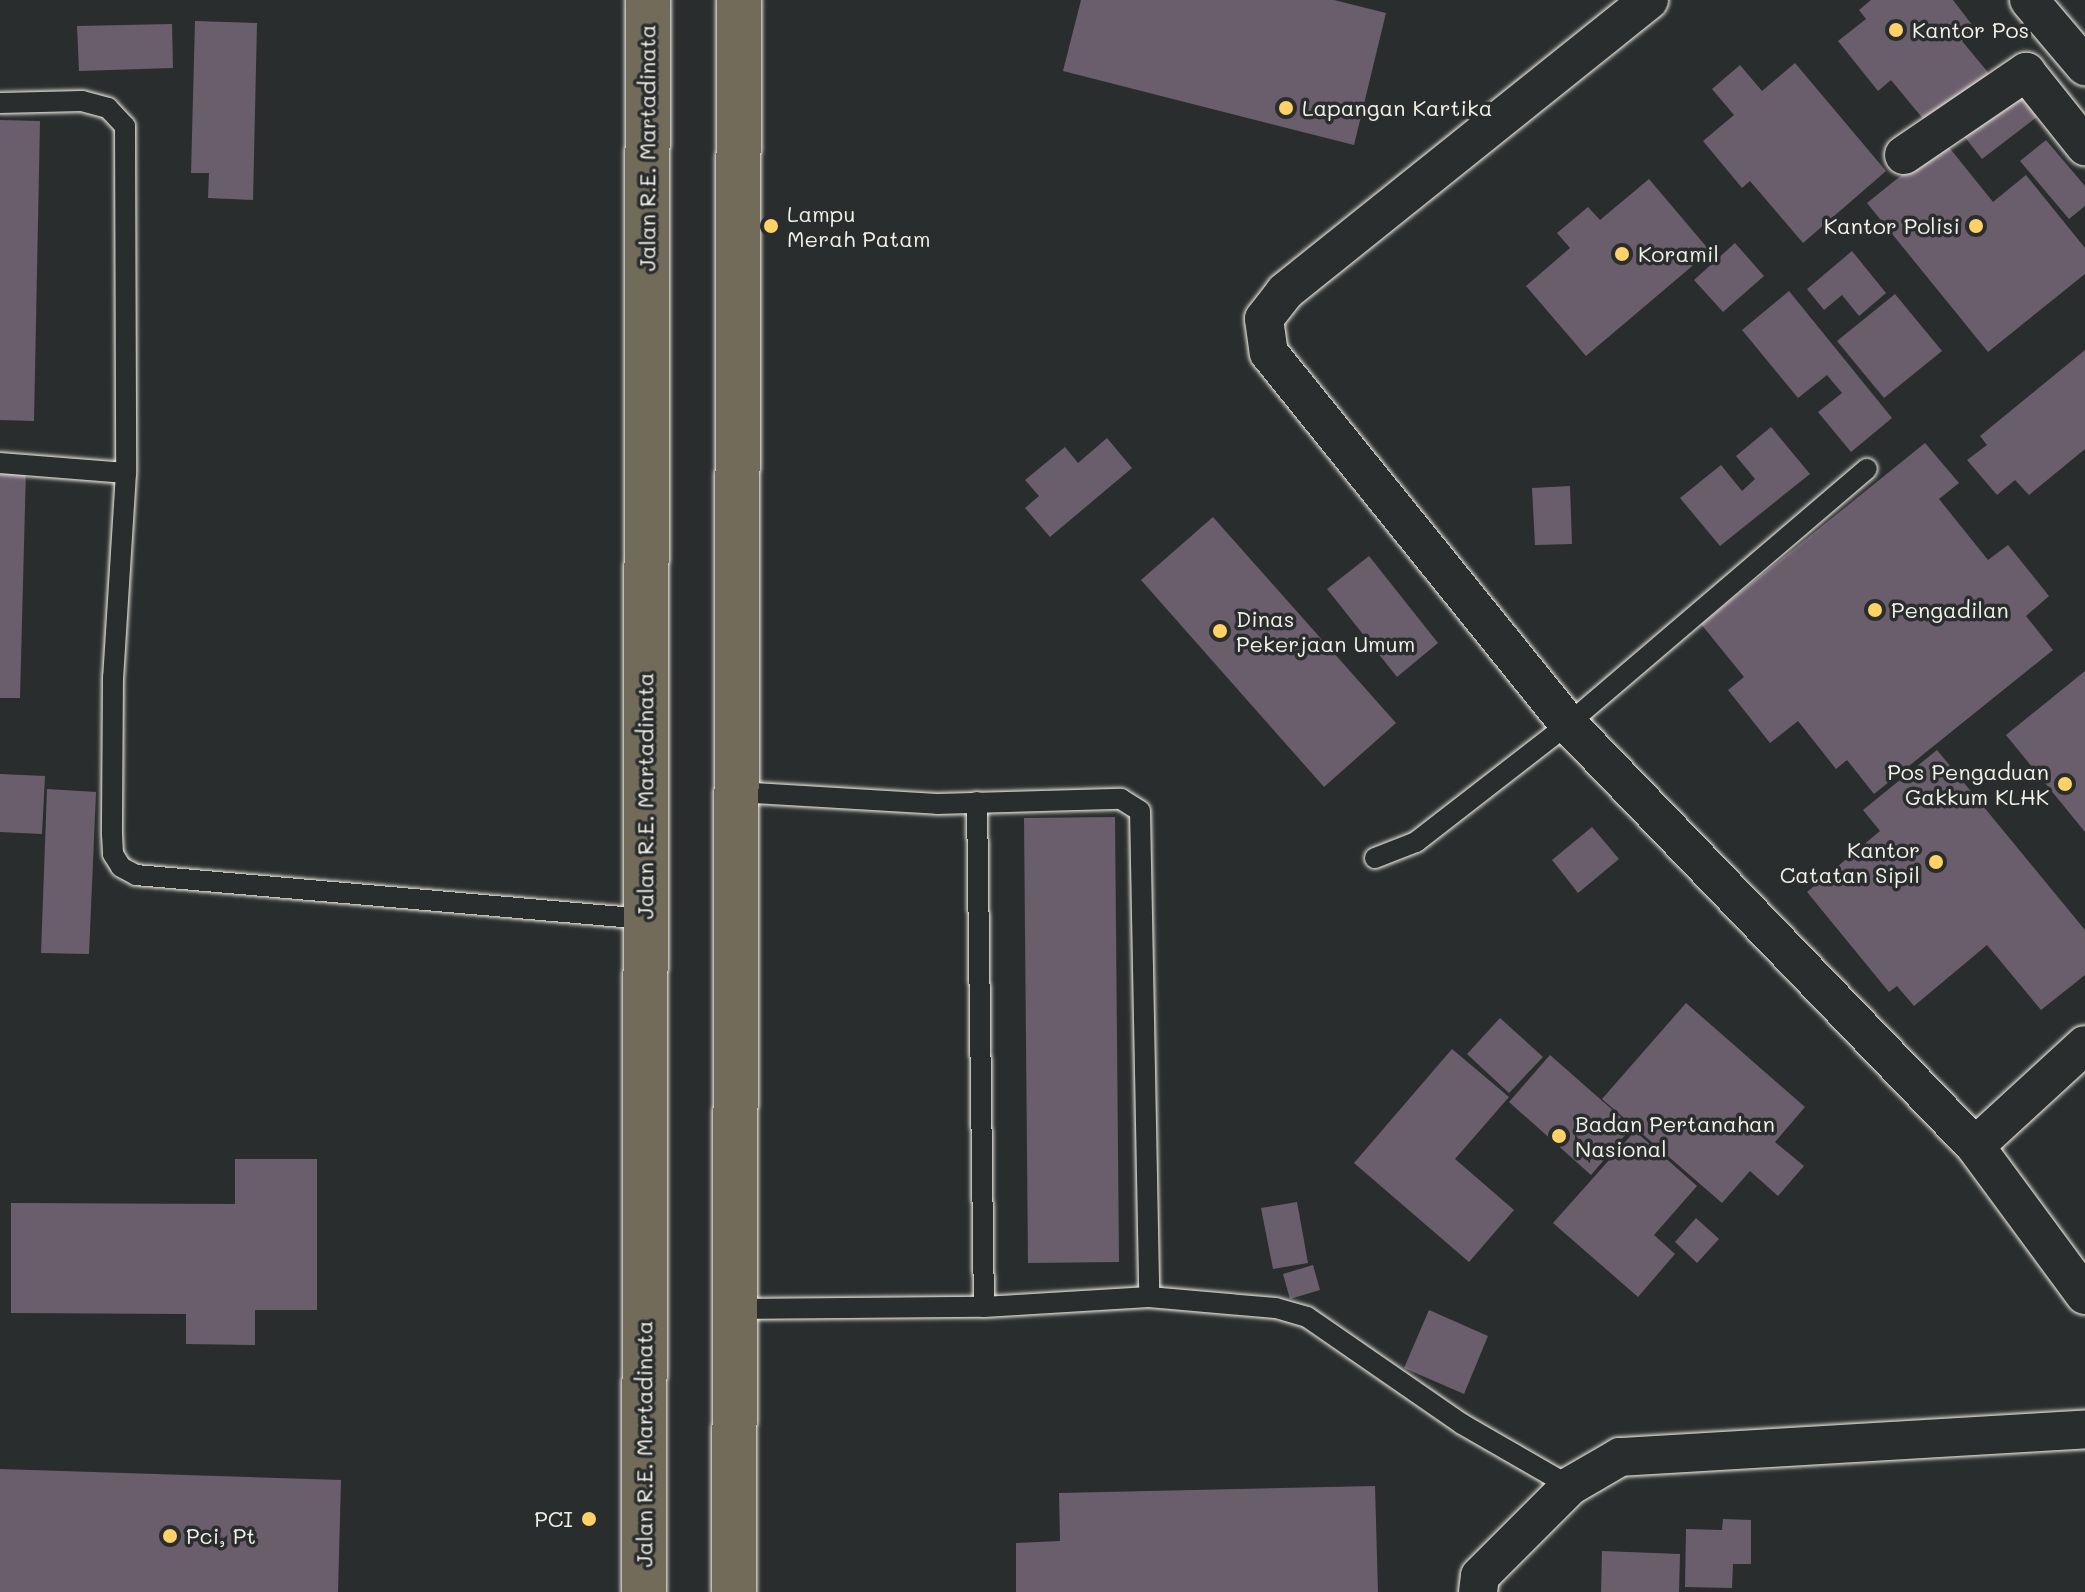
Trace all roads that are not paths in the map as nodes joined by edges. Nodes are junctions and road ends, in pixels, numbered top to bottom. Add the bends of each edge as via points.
1 (739, 0) edge
2 (1649, 0) edge
3 (2029, 0) edge
4 (646, 2) edge
5 (2085, 66) edge
6 (0, 103) edge
7 (2085, 146) edge
8 (1904, 155) dead end
9 (0, 463) edge
10 (1867, 469) dead end
11 (126, 473) junction
12 (1568, 724) junction
13 (737, 792) junction
14 (977, 802) junction
15 (1375, 858) dead end
16 (645, 919) junction
17 (2085, 1045) edge
18 (1975, 1146) junction
19 (2085, 1295) edge
20 (1149, 1297) junction
21 (984, 1307) junction
22 (735, 1309) junction
23 (2085, 1429) edge
24 (1570, 1486) junction
25 (644, 1592) edge
26 (734, 1592) edge
27 (1478, 1592) edge

1 - 13 highway
2 - 12 street via 1285,292 1264,319 1269,353
3 - 5 street
4 - 16 highway, Jalan R.E. Martadinata
6 - 11 lane via 82,101 108,108 125,126
7 - 8 street via 2026,72
9 - 11 lane
10 - 12 lane
11 - 16 lane via 113,677 112,834 113,854 121,867 136,875
12 - 15 lane via 1416,842
12 - 18 street
13 - 14 lane
13 - 22 highway
14 - 20 lane via 1121,799 1131,800 1140,811
14 - 21 lane
16 - 25 highway, Jalan R.E. Martadinata
17 - 18 street
18 - 19 street
20 - 21 lane
20 - 24 lane via 1276,1308 1307,1317 1462,1424
21 - 22 lane
22 - 26 highway
23 - 24 street via 1620,1457
24 - 27 street via 1480,1576

